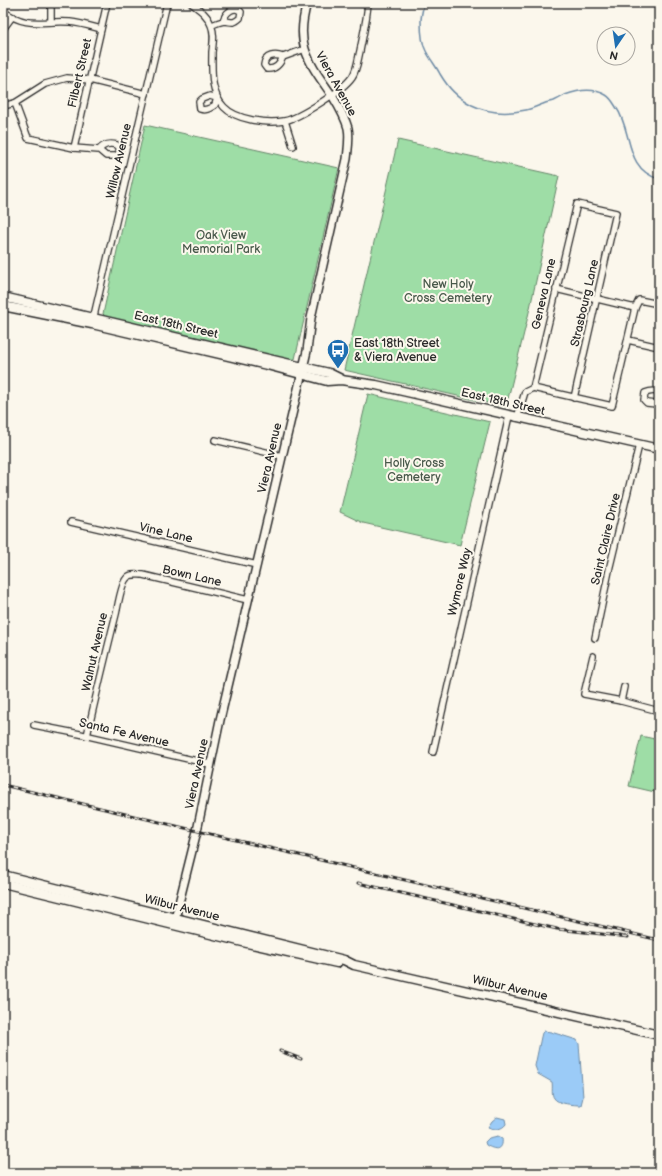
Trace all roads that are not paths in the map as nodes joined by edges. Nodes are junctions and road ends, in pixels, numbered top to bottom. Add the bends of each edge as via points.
1 (51, 3) edge
2 (107, 3) edge
3 (167, 3) edge
4 (191, 3) edge
5 (307, 3) edge
6 (359, 3) edge
7 (368, 3) edge
8 (3, 11) edge
9 (12, 17) junction
10 (224, 21) dead end
11 (51, 22) junction
12 (212, 25) junction
13 (3, 29) edge
14 (101, 29) junction
15 (305, 48) junction
16 (283, 57) dead end
17 (90, 80) junction
18 (146, 94) junction
19 (331, 95) junction
20 (15, 103) junction
21 (3, 106) edge
22 (285, 121) junction
23 (293, 146) dead end
24 (74, 148) junction
25 (99, 150) dead end
26 (577, 204) joint
27 (556, 289) junction
28 (3, 297) edge
29 (597, 299) junction
30 (659, 304) edge
31 (3, 306) edge
32 (635, 308) junction
33 (93, 321) junction
34 (628, 340) junction
35 (659, 347) edge
36 (302, 370) junction
37 (532, 388) junction
38 (659, 393) edge
39 (574, 398) junction
40 (659, 403) edge
41 (513, 417) junction
42 (215, 440) dead end
43 (639, 445) junction
44 (659, 449) edge
45 (282, 456) junction
46 (71, 522) dead end
47 (257, 565) junction
48 (130, 575) joint
49 (248, 600) junction
50 (595, 638) dead end
51 (593, 656) dead end
52 (624, 687) dead end
53 (621, 701) junction
54 (659, 711) edge
55 (34, 725) dead end
56 (87, 736) junction
57 (433, 752) dead end
58 (210, 764) junction
59 (3, 876) edge
60 (3, 883) edge
61 (51, 891) junction
62 (175, 922) junction
63 (659, 1035) edge

1 - 11 street
2 - 14 street, Filbert Street
3 - 18 street, Willow Avenue
4 - 12 street via 203,11
5 - 15 street, Viera Avenue via 302,30
6 - 7 street
7 - 19 street via 353,76 347,84
8 - 9 street
9 - 11 street via 28,22
9 - 13 street
10 - 12 street
11 - 14 street via 69,22
12 - 22 street via 213,87 224,108 237,116 252,120
14 - 17 street, Filbert Street
15 - 16 street
15 - 19 street, Viera Avenue
17 - 18 street
17 - 20 street via 67,78 45,84
17 - 24 street, Filbert Street
18 - 33 street, Willow Avenue
19 - 22 street via 298,116
19 - 36 street, Viera Avenue via 348,128 347,159 311,318
20 - 21 street
20 - 24 street via 28,138
22 - 23 street
24 - 25 street
26 - 27 street, Geneva Lane
26 - 29 street, Strasbourg Lane via 616,213
27 - 29 street
27 - 37 street, Geneva Lane
28 - 33 main road, East 18th Street
29 - 32 street
29 - 39 street, Strasbourg Lane
30 - 32 street via 639,300
31 - 33 main road, East 18th Street
32 - 34 street
33 - 36 main road, East 18th Street via 267,365
34 - 35 street
34 - 39 street via 612,406
36 - 41 main road, East 18th Street via 327,381 341,380 376,385
36 - 45 street, Viera Avenue
37 - 39 street
37 - 41 street, Wymore Way via 525,392
38 - 40 street via 645,393 644,400 647,403
41 - 43 main road, East 18th Street
41 - 57 street, Wymore Way
42 - 45 street
43 - 44 main road, East 18th Street
43 - 50 street, Saint Claire Drive
45 - 47 street, Viera Avenue
46 - 47 street, Vine Lane
47 - 49 street, Viera Avenue
48 - 49 street, Bown Lane via 143,575
48 - 56 street, Walnut Avenue via 124,583
49 - 58 street, Viera Avenue
51 - 53 street via 584,694
52 - 53 street
53 - 54 street
55 - 56 street, Santa Fe Avenue
56 - 58 street, Santa Fe Avenue
58 - 62 street, Viera Avenue
59 - 61 main road, Wilbur Avenue
60 - 61 main road, Wilbur Avenue
61 - 62 main road, Wilbur Avenue
62 - 63 main road, Wilbur Avenue via 343,965 354,965

